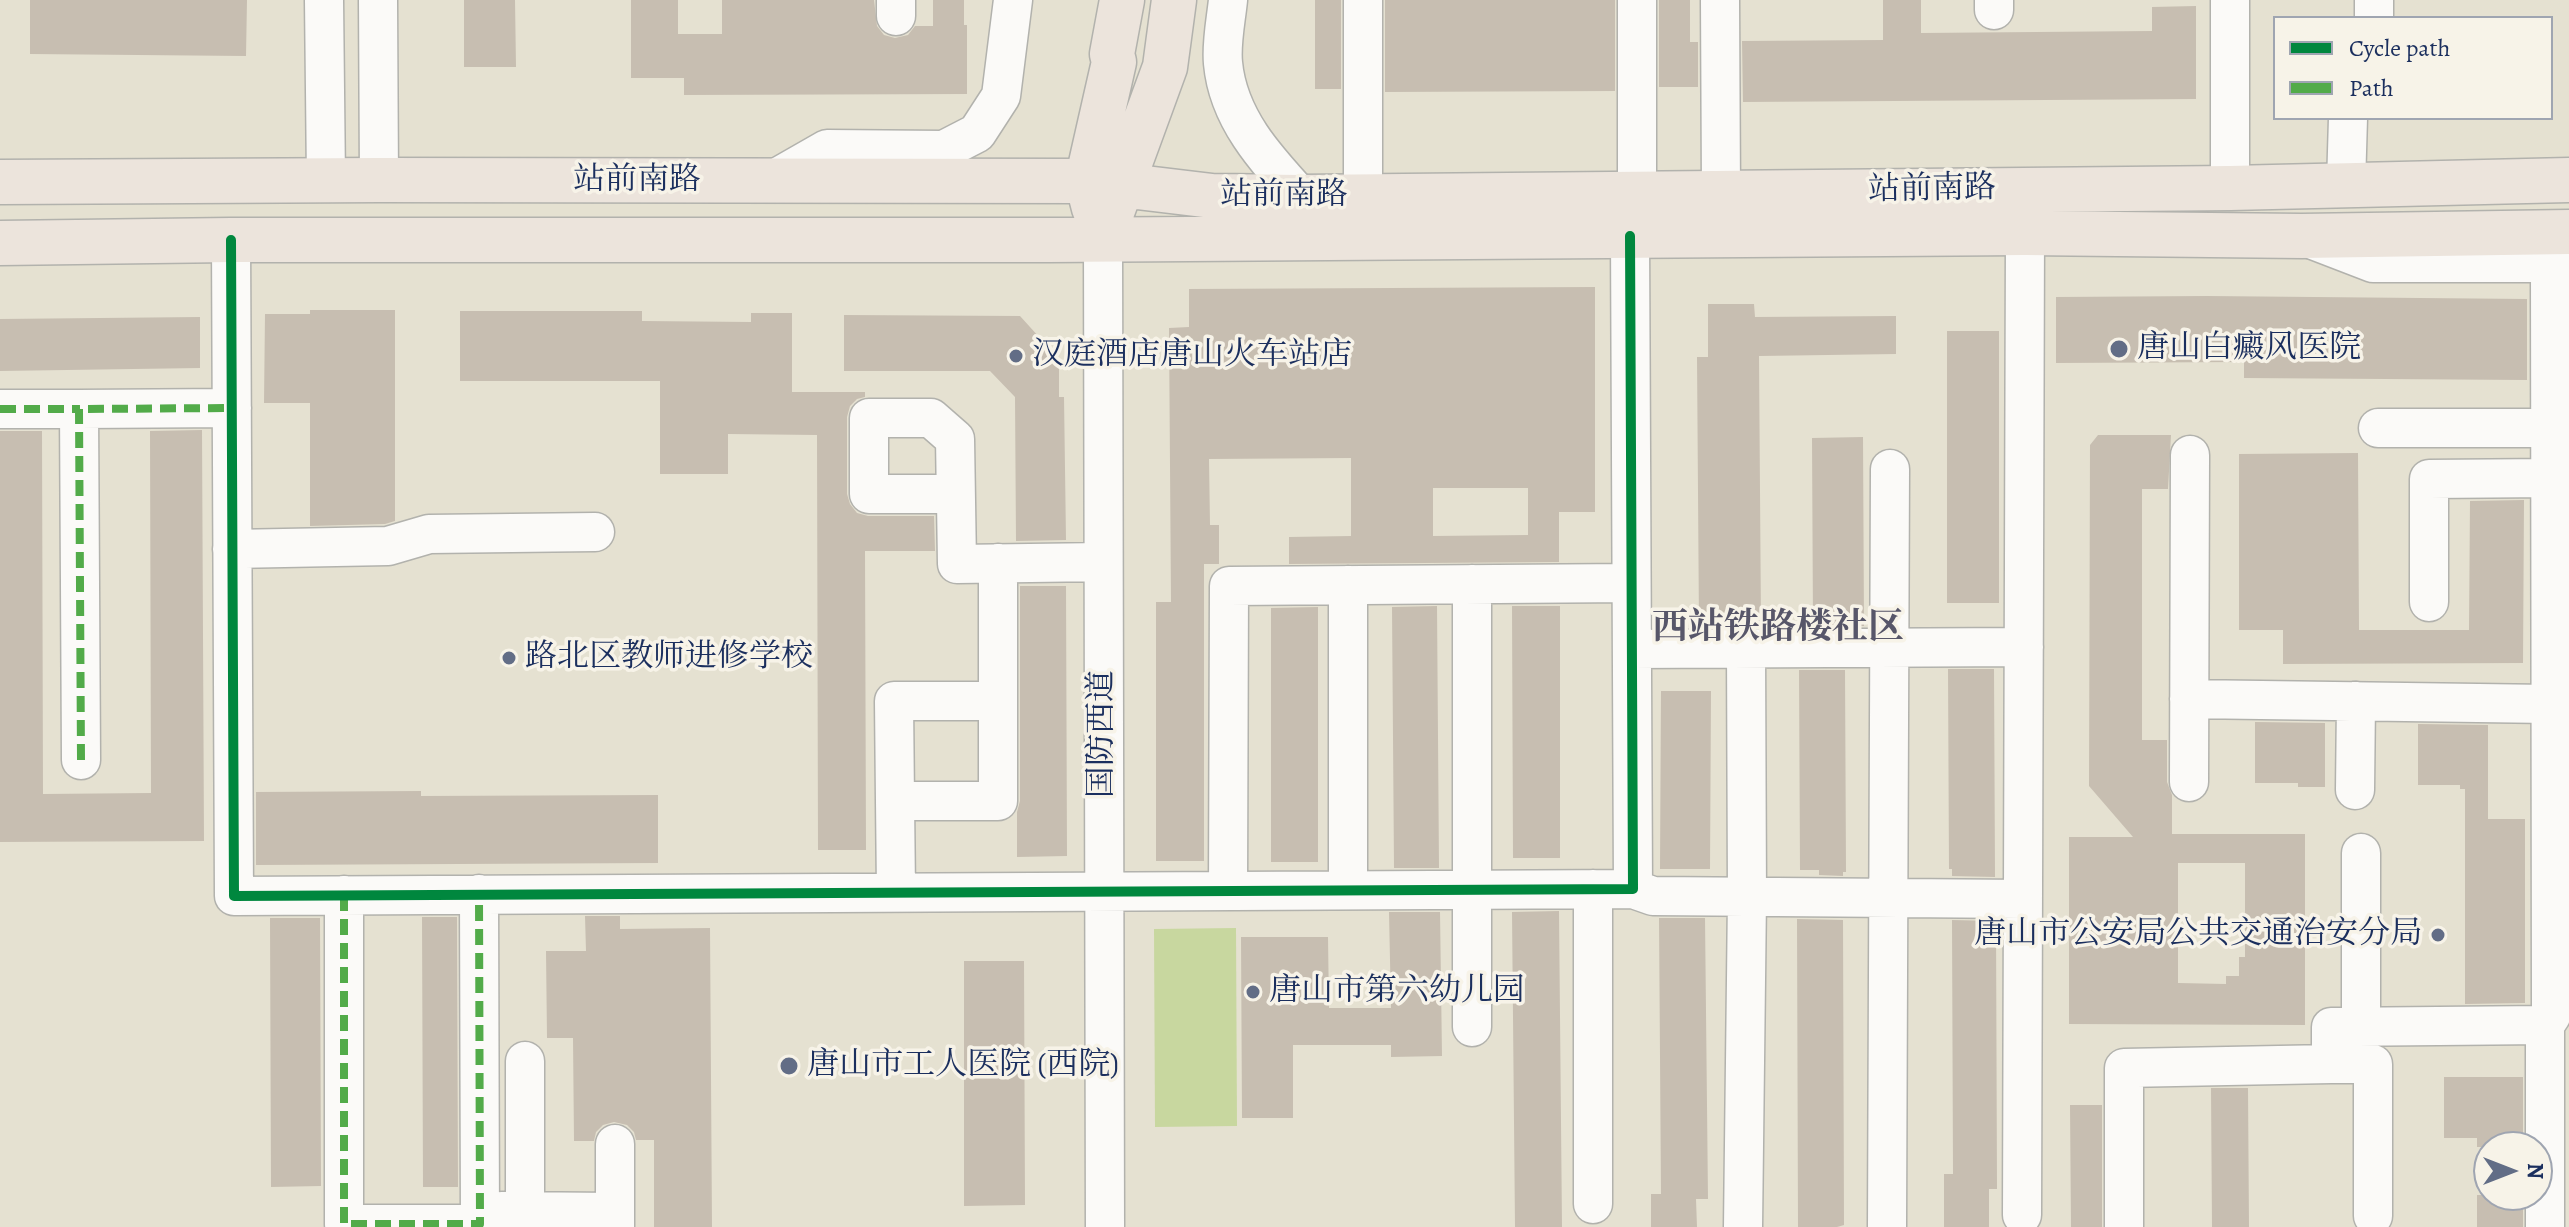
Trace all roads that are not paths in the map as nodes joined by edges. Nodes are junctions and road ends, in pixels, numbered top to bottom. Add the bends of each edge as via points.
1 (324, 0) edge
2 (378, 0) edge
3 (1013, 0) edge
4 (1122, 0) edge
5 (1174, 0) edge
6 (1228, 0) edge
7 (1363, 0) edge
8 (1637, 0) edge
9 (1720, 0) edge
10 (2230, 0) edge
11 (2348, 120) edge
12 (379, 180) junction
13 (2569, 180) edge
14 (326, 181) junction
15 (771, 181) junction
16 (0, 182) edge
17 (1104, 184) junction
18 (2346, 185) junction
19 (2230, 188) junction
20 (1721, 192) junction
21 (1363, 196) junction
22 (1301, 197) junction
23 (1634, 215) junction
24 (2025, 233) junction
25 (231, 240) junction
26 (1103, 240) junction
27 (0, 243) edge
28 (2563, 254) edge
29 (232, 408) junction
30 (0, 409) edge
31 (79, 409) junction
32 (2378, 428) dead end
33 (2550, 428) junction
34 (2190, 455) dead end
35 (1890, 469) dead end
36 (2550, 478) junction
37 (955, 494) dead end
38 (595, 532) dead end
39 (232, 549) junction
40 (1103, 562) junction
41 (998, 563) junction
42 (1631, 583) junction
43 (1472, 584) junction
44 (1348, 585) junction
45 (2429, 602) dead end
46 (2559, 636) edge
47 (2024, 647) junction
48 (1889, 648) junction
49 (1632, 649) junction
50 (1746, 649) junction
51 (2189, 699) junction
52 (998, 701) junction
53 (2356, 701) junction
54 (2550, 704) junction
55 (81, 760) dead end
56 (2189, 782) dead end
57 (2355, 790) dead end
58 (895, 801) junction
59 (2361, 853) dead end
60 (1473, 889) junction
61 (1593, 889) junction
62 (1633, 889) junction
63 (1348, 890) junction
64 (1103, 891) junction
65 (1228, 891) junction
66 (896, 892) junction
67 (479, 894) junction
68 (344, 895) junction
69 (1747, 897) junction
70 (1888, 897) junction
71 (2023, 899) junction
72 (2560, 951) edge
73 (2545, 1025) junction
74 (1472, 1027) dead end
75 (2361, 1027) junction
76 (525, 1061) dead end
77 (2331, 1064) junction
78 (615, 1144) dead end
79 (1593, 1204) dead end
80 (481, 1211) junction
81 (525, 1212) junction
82 (2022, 1215) dead end
83 (2373, 1216) dead end
84 (615, 1219) edge
85 (1105, 1227) edge
86 (1743, 1227) edge
87 (1887, 1227) edge
88 (2124, 1227) edge
89 (2545, 1227) edge

1 - 14 street
2 - 12 street
3 - 15 street via 1001,96 977,133 944,150 827,149
4 - 17 main road, 国防西道 via 1112,54
5 - 17 main road, 国防西道 via 1165,67
6 - 22 street via 1223,62 1234,108 1261,154
7 - 21 street
8 - 23 street
9 - 20 street
10 - 19 street
11 - 18 street
12 - 14 main road, 站前南路
12 - 15 main road, 站前南路
13 - 18 main road, 站前南路
14 - 16 main road, 站前南路
15 - 17 main road, 站前南路
17 - 22 main road, 站前南路 via 1212,196
17 - 26 main road, 国防西道
18 - 19 main road, 站前南路
19 - 20 main road, 站前南路
20 - 23 main road, 站前南路
21 - 22 main road, 站前南路
21 - 23 main road, 站前南路
23 - 24 main road, 站前南路
23 - 26 main road, 站前南路
23 - 42 street
24 - 28 main road, 站前南路 via 2302,236
24 - 47 street
25 - 26 main road, 站前南路
25 - 27 main road, 站前南路
25 - 29 street
26 - 40 street, 国防西道
28 - 33 street
29 - 31 street
29 - 39 street
30 - 31 street
31 - 55 street
32 - 33 street
33 - 36 street
34 - 51 street
35 - 48 street
36 - 45 street via 2429,479
36 - 46 street
37 - 41 street via 957,564
38 - 39 street via 429,534 388,546
39 - 68 street via 234,896
40 - 41 street
40 - 64 street, 国防西道
41 - 52 street
42 - 43 street
42 - 49 street
43 - 44 street
43 - 60 street
44 - 63 street
44 - 65 street via 1229,586
46 - 54 street
47 - 48 street
47 - 71 street
48 - 50 street
48 - 70 street
49 - 50 street
49 - 62 street
50 - 69 street
51 - 53 street
51 - 56 street
52 - 58 street via 998,801
52 - 58 street via 894,701
53 - 54 street
53 - 57 street
54 - 72 street
58 - 66 street
59 - 75 street
60 - 61 street
60 - 63 street
60 - 74 street
61 - 62 street
61 - 79 street
62 - 69 street via 1653,896
63 - 65 street
64 - 65 street
64 - 66 street
64 - 85 street, 国防西道
66 - 67 street
67 - 68 street
67 - 80 street
68 - 80 street via 344,1224 480,1224
69 - 70 street
69 - 86 street
70 - 71 street
70 - 87 street
71 - 82 street
72 - 73 street via 2551,1016
73 - 75 street
73 - 89 street
75 - 77 street via 2331,1027
76 - 81 street
77 - 83 street via 2373,1064
77 - 88 street via 2124,1068
78 - 84 street
80 - 81 street
81 - 84 street

